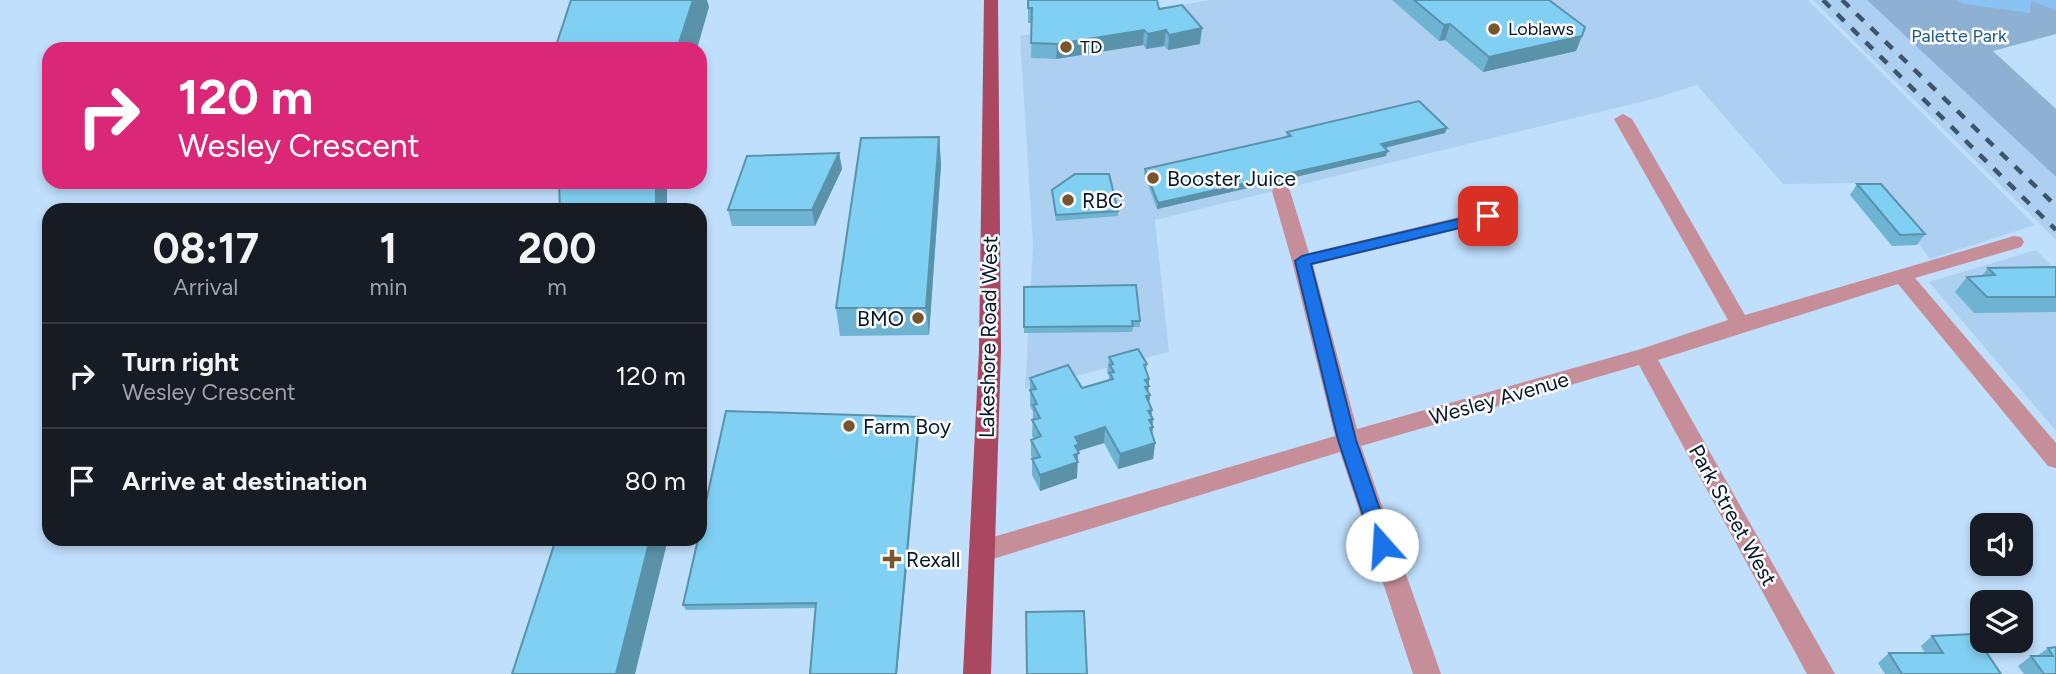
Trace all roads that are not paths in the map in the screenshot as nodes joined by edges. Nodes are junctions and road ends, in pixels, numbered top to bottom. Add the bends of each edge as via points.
1 (991, 0) edge
2 (1623, 119) dead end
3 (1281, 191) dead end
4 (1488, 216) dead end
5 (2014, 242) dead end
6 (1302, 261) junction
7 (1903, 277) junction
8 (1740, 324) junction
9 (1645, 356) junction
10 (1347, 440) junction
11 (2056, 459) edge
12 (983, 551) junction
13 (976, 674) edge
14 (1427, 674) edge
15 (1821, 674) edge

1 - 12 main road, Lakeshore Road West via 990,350
2 - 8 street
3 - 6 street
4 - 6 street
5 - 7 street, Wesley Avenue
6 - 10 street
7 - 8 street, Wesley Avenue
7 - 11 street
8 - 9 street, Wesley Avenue
9 - 10 street, Wesley Avenue
9 - 15 street, Park Street West
10 - 12 street, Wesley Avenue
10 - 14 street
12 - 13 main road, Lakeshore Road West

